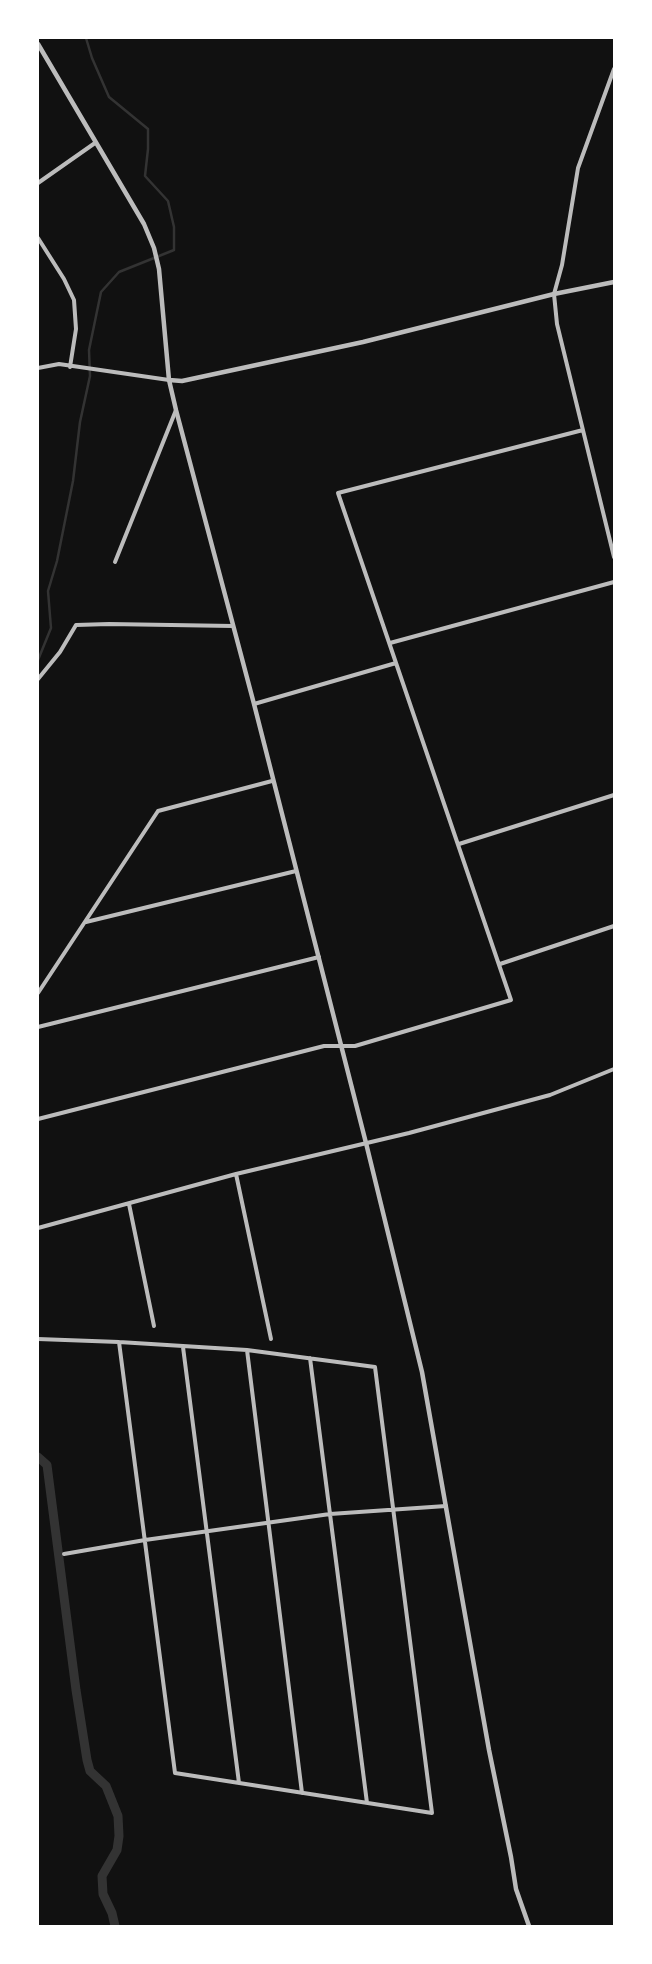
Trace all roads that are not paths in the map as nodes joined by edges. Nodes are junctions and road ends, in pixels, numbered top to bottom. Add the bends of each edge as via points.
1 (38, 44) edge
2 (614, 69) edge
3 (95, 143) junction
4 (38, 183) edge
5 (38, 238) edge
6 (614, 282) edge
7 (554, 294) junction
8 (70, 367) junction
9 (38, 368) edge
10 (169, 380) junction
11 (176, 410) junction
12 (583, 430) junction
13 (614, 557) edge
14 (114, 562) dead end
15 (614, 582) edge
16 (233, 626) junction
17 (390, 643) junction
18 (396, 662) junction
19 (38, 679) edge
20 (254, 704) junction
21 (272, 781) junction
22 (614, 795) edge
23 (459, 844) junction
24 (296, 872) junction
25 (86, 922) junction
26 (614, 926) edge
27 (319, 957) junction
28 (500, 964) junction
29 (38, 993) edge
30 (38, 1027) edge
31 (341, 1046) junction
32 (614, 1069) edge
33 (38, 1119) edge
34 (366, 1144) junction
35 (236, 1174) junction
36 (128, 1204) junction
37 (38, 1228) edge
38 (154, 1326) dead end
39 (38, 1339) edge
40 (272, 1339) dead end
41 (119, 1342) junction
42 (184, 1347) junction
43 (247, 1350) junction
44 (310, 1358) junction
45 (446, 1506) junction
46 (393, 1509) junction
47 (330, 1514) junction
48 (269, 1523) junction
49 (207, 1532) junction
50 (145, 1540) junction
51 (64, 1554) dead end
52 (239, 1783) junction
53 (302, 1792) junction
54 (367, 1803) junction
55 (529, 1926) edge

1 - 3 street
2 - 7 street via 578,168
3 - 4 street
3 - 10 street via 144,224 154,248 159,269
5 - 8 street via 74,300 76,329
6 - 7 street
7 - 10 street via 363,342 182,381
7 - 12 street via 557,324
8 - 9 street via 58,364
8 - 10 street
10 - 11 street
11 - 14 street
11 - 16 street
12 - 13 street
12 - 17 street via 338,493
15 - 17 street
16 - 19 street via 76,626
16 - 20 street
17 - 18 street
18 - 20 street
18 - 23 street
20 - 21 street
21 - 24 street
21 - 25 street via 158,811
22 - 23 street
23 - 28 street
24 - 25 street
24 - 27 street
25 - 29 street
26 - 28 street
27 - 30 street
27 - 31 street
28 - 31 street via 511,1000 355,1046
31 - 33 street via 324,1046
31 - 34 street
32 - 34 street via 550,1095
34 - 35 street
34 - 45 street via 422,1372
35 - 36 street
35 - 40 street
36 - 37 street
36 - 38 street
39 - 41 street
41 - 42 street
41 - 50 street
42 - 43 street
42 - 49 street
43 - 44 street
43 - 48 street
44 - 46 street via 374,1367
44 - 47 street
45 - 46 street
45 - 55 street via 516,1889
46 - 47 street
46 - 54 street via 432,1813
47 - 48 street
47 - 54 street
48 - 49 street
48 - 53 street
49 - 50 street
49 - 52 street
50 - 51 street
50 - 52 street via 175,1773
52 - 53 street
53 - 54 street

